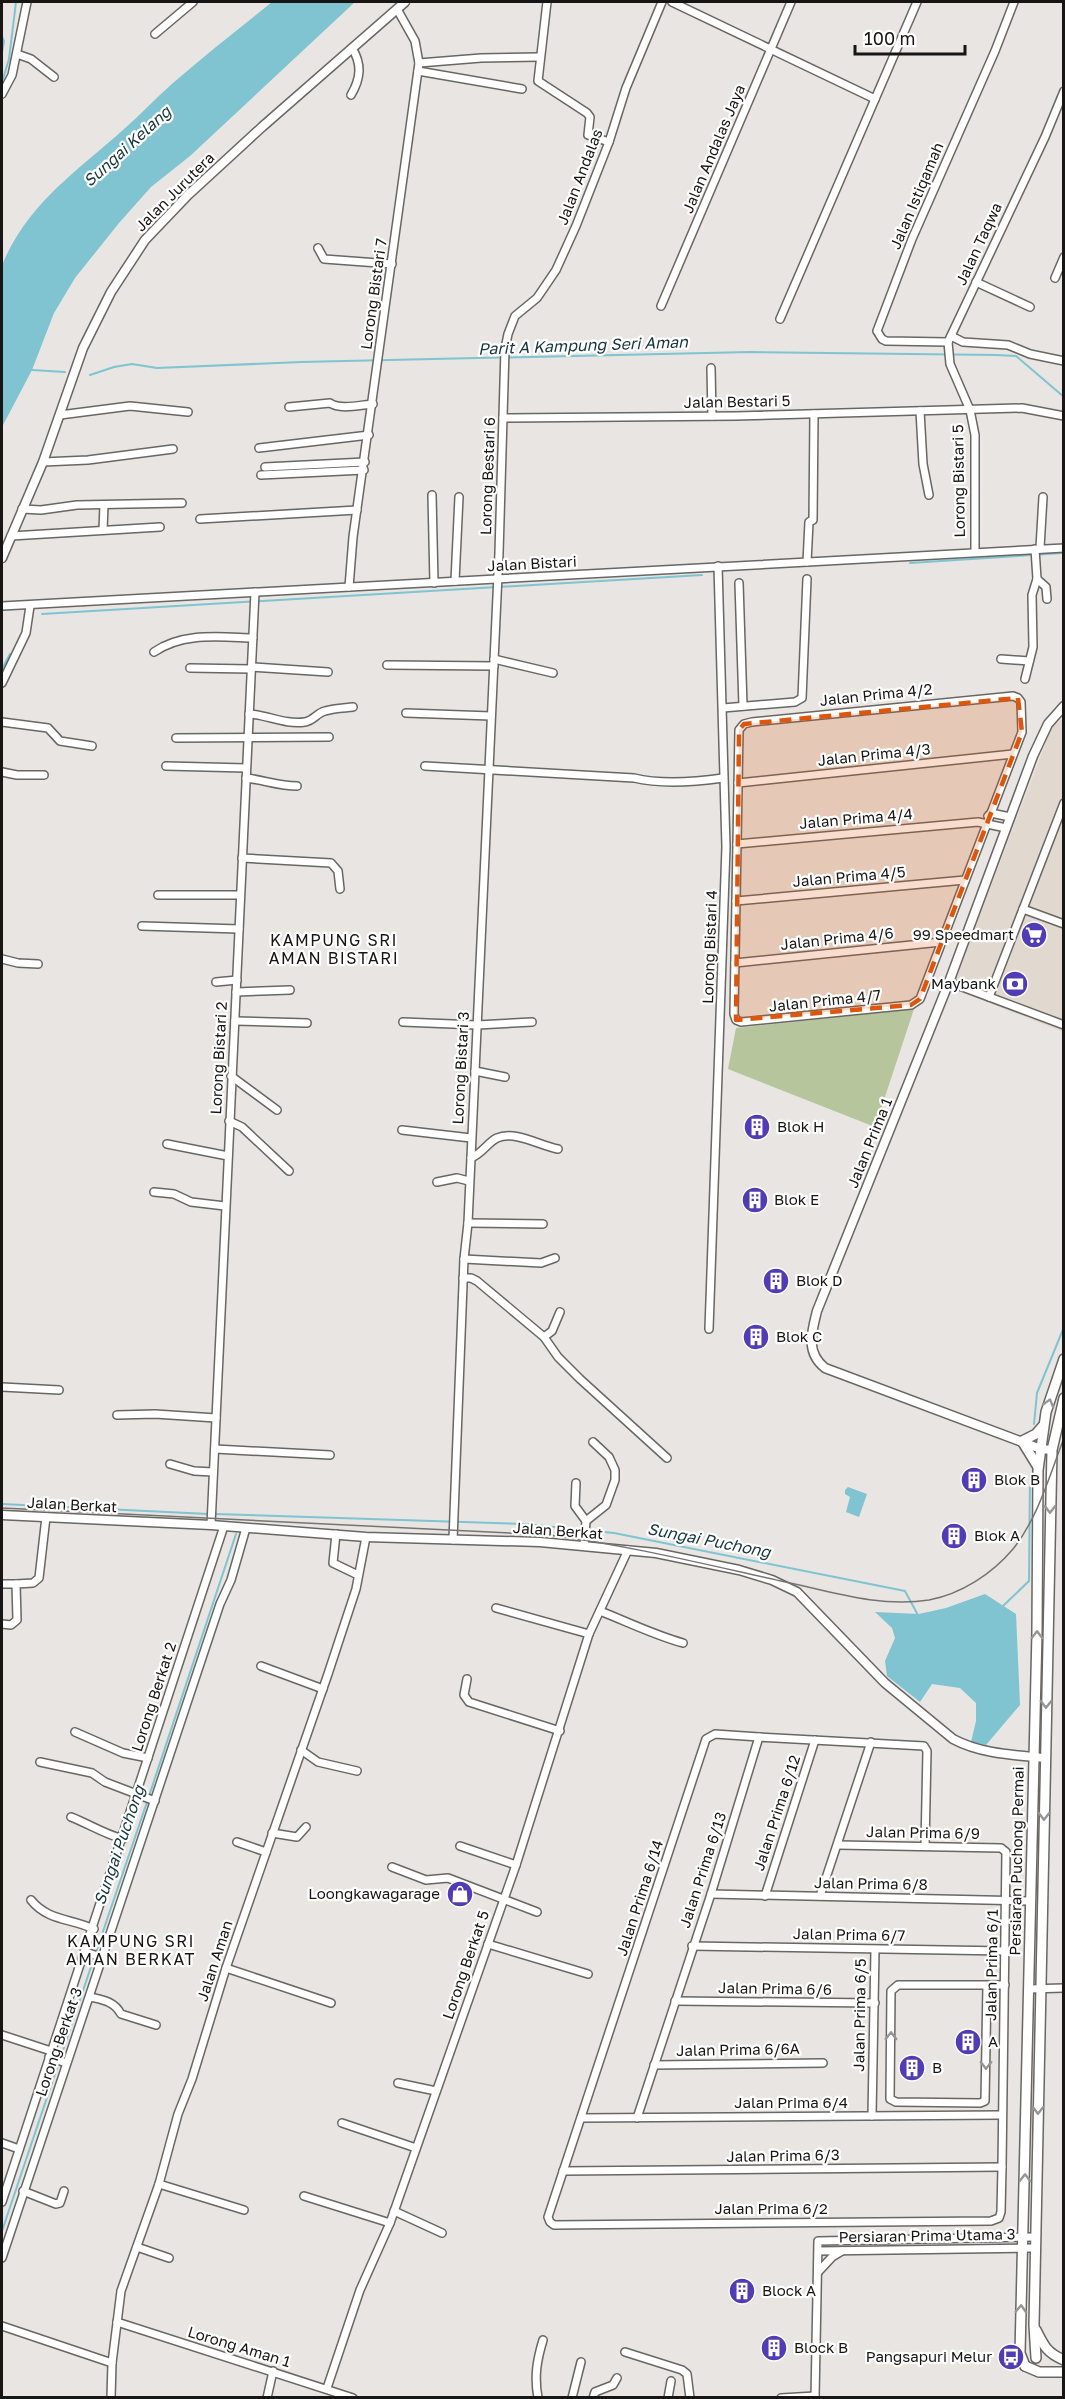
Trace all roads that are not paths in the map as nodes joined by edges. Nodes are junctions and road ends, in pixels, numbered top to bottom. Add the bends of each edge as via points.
1 (27, 2) edge
2 (193, 2) edge
3 (405, 2) edge
4 (547, 2) edge
5 (662, 2) edge
6 (672, 2) edge
7 (791, 2) edge
8 (917, 2) edge
9 (1014, 2) edge
10 (396, 9) junction
11 (155, 34) dead end
12 (352, 48) junction
13 (770, 49) junction
14 (17, 54) junction
15 (540, 57) junction
16 (419, 63) junction
17 (418, 71) junction
18 (54, 77) dead end
19 (522, 89) dead end
20 (1064, 91) edge
21 (2, 94) edge
22 (351, 94) dead end
23 (875, 99) junction
24 (609, 142) junction
25 (318, 248) dead end
26 (1064, 257) edge
27 (392, 264) junction
28 (1055, 278) dead end
29 (976, 282) junction
30 (661, 306) dead end
31 (1030, 307) dead end
32 (780, 319) dead end
33 (950, 339) junction
34 (1064, 361) edge
35 (504, 366) joint
36 (711, 368) dead end
37 (373, 404) junction
38 (289, 407) dead end
39 (970, 410) junction
40 (920, 411) junction
41 (188, 412) dead end
42 (814, 414) junction
43 (60, 415) junction
44 (712, 416) junction
45 (1064, 416) edge
46 (503, 418) junction
47 (369, 435) junction
48 (260, 448) dead end
49 (173, 449) dead end
50 (43, 462) junction
51 (364, 466) junction
52 (265, 467) dead end
53 (261, 476) dead end
54 (432, 495) dead end
55 (929, 495) dead end
56 (459, 497) dead end
57 (1043, 497) dead end
58 (182, 502) dead end
59 (104, 505) junction
60 (22, 509) junction
61 (357, 510) junction
62 (200, 519) dead end
63 (160, 527) dead end
64 (103, 530) junction
65 (11, 536) junction
66 (1064, 548) edge
67 (975, 552) junction
68 (1036, 552) junction
69 (2, 558) edge
70 (807, 562) junction
71 (718, 566) junction
72 (807, 579) dead end
73 (1037, 579) junction
74 (455, 581) junction
75 (434, 583) junction
76 (497, 583) junction
77 (740, 583) dead end
78 (349, 587) junction
79 (255, 594) junction
80 (497, 597) joint
81 (1047, 599) dead end
82 (2, 606) edge
83 (30, 606) junction
84 (253, 638) junction
85 (154, 652) dead end
86 (1001, 659) dead end
87 (1029, 661) junction
88 (494, 663) junction
89 (387, 665) dead end
90 (190, 668) dead end
91 (251, 668) junction
92 (328, 672) dead end
93 (553, 673) dead end
94 (1025, 679) dead end
95 (2, 683) edge
96 (743, 706) junction
97 (1064, 706) edge
98 (353, 707) dead end
99 (723, 708) junction
100 (406, 713) dead end
101 (249, 714) junction
102 (492, 716) junction
103 (2, 722) edge
104 (248, 737) junction
105 (329, 737) dead end
106 (177, 738) dead end
107 (92, 746) dead end
108 (1013, 754) junction
109 (166, 766) dead end
110 (425, 766) dead end
111 (246, 768) junction
112 (489, 769) junction
113 (2, 772) edge
114 (44, 775) dead end
115 (246, 778) junction
116 (723, 778) junction
117 (738, 783) junction
118 (297, 786) dead end
119 (1064, 803) edge
120 (991, 813) junction
121 (1010, 817) junction
122 (978, 822) junction
123 (987, 823) junction
124 (1006, 828) junction
125 (737, 844) junction
126 (242, 858) junction
127 (965, 880) junction
128 (340, 889) dead end
129 (158, 895) dead end
130 (240, 895) junction
131 (736, 901) junction
132 (1023, 909) junction
133 (1064, 924) edge
134 (142, 926) dead end
135 (239, 929) junction
136 (941, 942) junction
137 (2, 958) edge
138 (735, 963) junction
139 (39, 964) dead end
140 (237, 981) junction
141 (216, 982) dead end
142 (949, 982) junction
143 (290, 990) dead end
144 (236, 992) junction
145 (988, 997) junction
146 (235, 1021) junction
147 (403, 1022) dead end
148 (532, 1022) dead end
149 (308, 1023) dead end
150 (477, 1025) junction
151 (1064, 1025) edge
152 (475, 1071) junction
153 (231, 1076) junction
154 (505, 1077) dead end
155 (277, 1110) dead end
156 (229, 1121) junction
157 (402, 1130) dead end
158 (471, 1138) junction
159 (166, 1144) dead end
160 (558, 1149) dead end
161 (228, 1156) junction
162 (471, 1158) junction
163 (289, 1171) dead end
164 (470, 1181) junction
165 (437, 1182) dead end
166 (154, 1192) dead end
167 (225, 1206) junction
168 (468, 1223) junction
169 (543, 1224) dead end
170 (555, 1258) dead end
171 (464, 1259) junction
172 (463, 1278) junction
173 (560, 1312) dead end
174 (709, 1329) dead end
175 (544, 1337) junction
176 (1064, 1359) edge
177 (2, 1387) edge
178 (59, 1390) dead end
179 (1064, 1398) edge
180 (117, 1415) dead end
181 (216, 1418) junction
182 (1045, 1424) junction
183 (1022, 1441) junction
184 (593, 1442) dead end
185 (215, 1449) junction
186 (1046, 1450) junction
187 (330, 1455) dead end
188 (667, 1458) dead end
189 (170, 1464) dead end
190 (1038, 1470) junction
191 (213, 1472) junction
192 (576, 1484) dead end
193 (2, 1515) edge
194 (46, 1517) junction
195 (211, 1522) junction
196 (586, 1523) junction
197 (224, 1526) junction
198 (246, 1528) junction
199 (336, 1534) junction
200 (366, 1537) junction
201 (453, 1540) junction
202 (584, 1546) junction
203 (628, 1550) junction
204 (358, 1575) junction
205 (2, 1584) edge
206 (16, 1584) junction
207 (496, 1608) dead end
208 (600, 1611) junction
209 (2, 1624) edge
210 (589, 1634) junction
211 (683, 1643) dead end
212 (261, 1666) dead end
213 (468, 1679) dead end
214 (323, 1689) junction
215 (560, 1731) junction
216 (75, 1732) dead end
217 (759, 1737) junction
218 (815, 1740) junction
219 (871, 1742) junction
220 (301, 1750) junction
221 (1034, 1757) junction
222 (148, 1758) junction
223 (1045, 1758) junction
224 (40, 1762) dead end
225 (357, 1771) dead end
226 (139, 1795) junction
227 (154, 1800) junction
228 (71, 1817) dead end
229 (306, 1827) dead end
230 (272, 1833) junction
231 (123, 1839) junction
232 (237, 1842) dead end
233 (838, 1845) junction
234 (460, 1846) dead end
235 (925, 1846) junction
236 (266, 1852) junction
237 (1006, 1852) joint
238 (516, 1866) junction
239 (392, 1867) dead end
240 (711, 1894) junction
241 (765, 1896) junction
242 (820, 1896) junction
243 (31, 1900) dead end
244 (504, 1900) junction
245 (1007, 1900) junction
246 (1031, 1901) junction
247 (537, 1912) dead end
248 (94, 1929) junction
249 (488, 1944) junction
250 (693, 1946) junction
251 (875, 1950) junction
252 (1006, 1951) junction
253 (86, 1952) junction
254 (103, 1958) junction
255 (226, 1968) junction
256 (588, 1974) dead end
257 (987, 1985) junction
258 (1005, 1985) junction
259 (1063, 1988) edge
260 (1029, 1989) junction
261 (1041, 1989) junction
262 (90, 1997) junction
263 (675, 2001) junction
264 (331, 2002) dead end
265 (875, 2003) junction
266 (156, 2025) dead end
267 (2, 2035) edge
268 (50, 2054) junction
269 (823, 2063) dead end
270 (66, 2064) junction
271 (654, 2065) junction
272 (398, 2084) dead end
273 (436, 2091) junction
274 (37, 2097) junction
275 (52, 2102) junction
276 (1001, 2115) junction
277 (872, 2116) junction
278 (581, 2118) junction
279 (637, 2118) junction
280 (342, 2123) dead end
281 (2, 2143) edge
282 (416, 2148) junction
283 (19, 2149) junction
284 (1002, 2167) junction
285 (563, 2171) junction
286 (159, 2184) junction
287 (3, 2190) edge
288 (23, 2191) junction
289 (64, 2191) dead end
290 (304, 2196) dead end
291 (2, 2202) edge
292 (244, 2210) dead end
293 (394, 2211) junction
294 (390, 2223) junction
295 (442, 2233) dead end
296 (1023, 2236) junction
297 (1036, 2237) junction
298 (137, 2247) junction
299 (1023, 2248) junction
300 (1035, 2248) junction
301 (819, 2251) junction
302 (842, 2251) junction
303 (2, 2258) edge
304 (170, 2258) dead end
305 (819, 2271) junction
306 (117, 2322) junction
307 (1034, 2325) junction
308 (2, 2326) edge
309 (543, 2340) dead end
310 (625, 2352) dead end
311 (1036, 2358) junction
312 (1064, 2360) edge
313 (581, 2361) dead end
314 (112, 2363) junction
315 (1025, 2366) junction
316 (273, 2371) junction
317 (1064, 2372) edge
318 (617, 2378) dead end
319 (671, 2381) dead end
320 (327, 2388) junction
321 (111, 2397) edge
322 (267, 2397) edge
323 (353, 2397) edge
324 (538, 2397) edge
325 (572, 2397) edge
326 (593, 2397) edge
327 (668, 2397) edge
328 (690, 2397) edge
329 (781, 2397) edge
330 (815, 2397) edge

1 - 14 street
2 - 11 street
3 - 10 street, Jalan Jurutera
4 - 15 street
5 - 24 street, Jalan Andalas via 626,88
6 - 13 street
7 - 13 street, Jalan Andalas Jaya
8 - 23 street
9 - 33 street, Jalan Istiqamah via 912,239 877,331 886,341
10 - 12 street, Jalan Jurutera
10 - 16 street, Lorong Bistari 7 via 415,41
12 - 22 street via 359,59 360,75
12 - 43 street, Jalan Jurutera via 195,189 145,240 111,292 83,348
13 - 23 street
13 - 30 street, Jalan Andalas Jaya
14 - 18 street via 31,59
14 - 21 street
15 - 16 street
15 - 24 street via 538,81 587,113 588,135
16 - 17 street, Lorong Bistari 7
17 - 19 street
17 - 27 street, Lorong Bistari 7
20 - 29 street, Jalan Taqwa
23 - 32 street
24 - 35 street, Jalan Andalas via 556,270 537,298 515,316
25 - 27 street via 324,259
26 - 28 street
27 - 37 street, Lorong Bistari 7
29 - 31 street
29 - 33 street, Jalan Taqwa
33 - 34 street, Jalan Istiqamah via 1008,345
33 - 39 street via 950,364
35 - 46 street, Lorong Bestari 6
36 - 44 street
37 - 38 street
37 - 47 street, Lorong Bistari 7
39 - 40 street, Jalan Bestari 5
39 - 45 street, Jalan Bestari 5 via 1022,408
39 - 67 street, Lorong Bistari 5 via 975,435
40 - 42 street, Jalan Bestari 5
40 - 55 street
41 - 43 street via 130,406
42 - 44 street, Jalan Bestari 5
42 - 70 street via 813,520 809,522
43 - 50 street, Jalan Jurutera
44 - 46 street, Jalan Bestari 5
46 - 76 street, Lorong Bestari 6
47 - 48 street
47 - 51 street, Lorong Bistari 7
49 - 50 street
50 - 60 street, Jalan Jurutera
51 - 52 street
51 - 53 street
51 - 61 street, Lorong Bistari 7
54 - 75 street
56 - 74 street
57 - 68 street
58 - 59 street
59 - 60 street
59 - 64 street
60 - 65 street, Jalan Jurutera
61 - 62 street
61 - 78 street, Lorong Bistari 7
63 - 64 street
64 - 65 street
65 - 69 street, Jalan Jurutera
66 - 68 street, Jalan Bistari
67 - 68 street, Jalan Bistari
67 - 70 street, Jalan Bistari
68 - 73 street
70 - 71 street, Jalan Bistari
71 - 76 street, Jalan Bistari
71 - 99 street, Lorong Bistari 4
72 - 96 street via 801,698 795,702
73 - 81 street via 1046,587
73 - 87 street via 1032,595 1033,647
74 - 75 street, Jalan Bistari
74 - 76 street, Jalan Bistari
75 - 78 street, Jalan Bistari
76 - 80 street, Lorong Bestari 6
77 - 96 street
78 - 79 street, Jalan Bistari
79 - 83 street, Jalan Bistari
79 - 84 street, Lorong Bistari 2
80 - 88 street, Lorong Bistari 3
82 - 83 street, Jalan Bistari
83 - 95 street via 26,633
84 - 85 street via 193,637 165,644
84 - 91 street, Lorong Bistari 2
86 - 87 street
87 - 94 street
88 - 89 street
88 - 93 street
88 - 102 street, Lorong Bistari 3
90 - 91 street
91 - 92 street
91 - 101 street, Lorong Bistari 2
96 - 99 street
97 - 121 street, Jalan Prima 1 via 1048,724
98 - 101 street via 325,711 312,720 299,722
99 - 116 street, Lorong Bistari 4
100 - 102 street
101 - 104 street, Lorong Bistari 2
102 - 112 street, Lorong Bistari 3
103 - 107 street via 42,727 60,741
104 - 105 street
104 - 106 street
104 - 111 street, Lorong Bistari 2
108 - 117 street, Jalan Prima 4/3
108 - 117 street, Jalan Prima 4/2 via 1022,732 1018,698 964,699 744,724 739,730
108 - 120 street
109 - 111 street
110 - 112 street
111 - 115 street, Lorong Bistari 2
112 - 116 street via 647,781 698,782
112 - 150 street, Lorong Bistari 3
113 - 114 street
115 - 118 street
115 - 126 street, Lorong Bistari 2
116 - 174 street, Lorong Bistari 4 via 726,847
117 - 125 street
119 - 132 street
120 - 121 street
120 - 122 street, Jalan Prima 4/4
120 - 123 street
121 - 124 street, Jalan Prima 1
122 - 123 street, Jalan Prima 4/4
122 - 125 street, Jalan Prima 4/4
123 - 124 street, Jalan Prima 4/4
123 - 127 street
124 - 142 street, Jalan Prima 1
125 - 131 street
126 - 128 street via 331,863 338,871
126 - 130 street, Lorong Bistari 2
127 - 131 street, Jalan Prima 4/5
127 - 136 street
129 - 130 street
130 - 135 street, Lorong Bistari 2
131 - 138 street
132 - 133 street
132 - 145 street
134 - 135 street
135 - 140 street, Lorong Bistari 2
136 - 138 street, Jalan Prima 4/6
136 - 138 street, Jalan Prima 4/7 via 917,1003 828,1014 736,1020
137 - 139 street
140 - 141 street
140 - 144 street, Lorong Bistari 2
142 - 145 street
142 - 183 street, Jalan Prima 1 via 817,1311 810,1340 825,1368
143 - 144 street
144 - 146 street, Lorong Bistari 2
145 - 151 street
146 - 149 street
146 - 153 street, Lorong Bistari 2
147 - 150 street
148 - 150 street
150 - 152 street, Lorong Bistari 3
152 - 154 street
152 - 158 street, Lorong Bistari 3
153 - 155 street
153 - 156 street, Lorong Bistari 2
156 - 161 street, Lorong Bistari 2
156 - 163 street via 242,1126
157 - 158 street
158 - 162 street, Lorong Bistari 3
159 - 161 street
160 - 162 street via 512,1136 498,1137
161 - 167 street, Lorong Bistari 2
162 - 164 street, Lorong Bistari 3
164 - 165 street via 457,1178
164 - 168 street, Lorong Bistari 3
166 - 167 street
167 - 181 street, Lorong Bistari 2
168 - 169 street
168 - 171 street, Lorong Bistari 3
170 - 171 street via 541,1263
171 - 172 street, Lorong Bistari 3
172 - 175 street via 477,1281
172 - 201 street, Lorong Bistari 3
173 - 175 street
175 - 188 street via 580,1379
182 -> 176 main road, Persiaran Puchong Permai
177 - 178 street
179 - 186 main road, Persiaran Puchong Permai
180 - 181 street
181 - 185 street, Lorong Bistari 2
182 - 183 main road
182 - 186 main road, Persiaran Puchong Permai
183 - 186 street, Jalan Prima 1
183 - 190 main road
184 - 196 street via 609,1457 615,1480 606,1505
185 - 187 street
185 - 191 street, Lorong Bistari 2
186 - 190 main road, Persiaran Puchong Permai
186 -> 223 main road, Persiaran Puchong Permai
189 - 191 street
221 -> 190 main road, Persiaran Puchong Permai
191 - 195 street, Lorong Bistari 2
192 - 196 street via 575,1506
193 - 194 street, Jalan Berkat
194 - 195 street, Jalan Berkat
194 - 206 street via 39,1578 33,1583
195 - 197 street, Jalan Berkat
196 - 202 street
197 - 198 street, Jalan Berkat
197 - 222 street, Lorong Berkat 2
198 - 199 street, Jalan Berkat
198 - 227 street, Lorong Berkat 3
199 - 200 street, Jalan Berkat
199 - 204 street via 333,1563
200 - 201 street, Jalan Berkat
200 - 204 street, Jalan Aman
201 - 202 street, Jalan Berkat
202 - 203 street, Jalan Berkat
203 - 208 street, Lorong Berkat 5
203 - 221 street, Jalan Berkat via 739,1570 796,1592 885,1683 938,1729 963,1745
204 - 214 street, Jalan Aman
205 - 206 street
206 - 209 street via 17,1620 11,1625
207 - 210 street
208 - 210 street, Lorong Berkat 5
208 - 211 street via 655,1636
210 - 215 street, Lorong Berkat 5
212 - 214 street
213 - 215 street via 464,1695 469,1702
214 - 220 street, Jalan Aman
215 - 238 street, Lorong Berkat 5
216 - 222 street via 123,1753
217 - 218 street
217 - 240 street, Jalan Prima 6/13
217 - 278 street, Jalan Prima 6/14 via 715,1734 706,1739
218 - 219 street
218 - 241 street, Jalan Prima 6/12
219 - 233 street
219 - 235 street via 919,1744 927,1751
220 - 225 street via 318,1762
220 - 230 street, Jalan Aman
221 - 223 street, Jalan Berkat
221 - 246 main road, Persiaran Puchong Permai
222 - 226 street, Lorong Berkat 2
223 -> 261 main road, Persiaran Puchong Permai
224 - 226 street via 92,1773
226 - 227 street
226 - 231 street, Lorong Berkat 2
227 - 254 street, Lorong Berkat 3
228 - 231 street via 105,1835
229 - 230 street via 297,1837
230 - 236 street, Jalan Aman
231 - 248 street, Lorong Berkat 2
232 - 236 street
233 - 235 street, Jalan Prima 6/9
233 - 242 street
234 - 238 street
235 - 237 street, Jalan Prima 6/9 via 1001,1848
236 - 255 street, Jalan Aman
237 - 245 street, Jalan Prima 6/1
238 - 244 street, Lorong Berkat 5
239 - 244 street via 426,1880 448,1878
240 - 241 street, Jalan Prima 6/8
240 - 250 street, Jalan Prima 6/13
241 - 242 street, Jalan Prima 6/8
242 - 245 street, Jalan Prima 6/8
243 - 248 street via 45,1914
244 - 247 street
244 - 249 street, Lorong Berkat 5
245 - 246 street, Jalan Prima 6/8
245 - 252 street, Jalan Prima 6/1
246 - 260 main road, Persiaran Puchong Permai
248 - 253 street, Lorong Berkat 2
249 - 256 street
249 - 273 street, Lorong Berkat 5
250 - 251 street, Jalan Prima 6/7
250 - 263 street, Jalan Prima 6/13
251 - 252 street, Jalan Prima 6/7
251 - 265 street, Jalan Prima 6/5
252 - 258 street, Jalan Prima 6/1
253 - 254 street
253 - 268 street, Lorong Berkat 2
254 - 262 street, Lorong Berkat 3
255 - 264 street
255 - 286 street, Jalan Aman
257 -> 257 street via 985,2101 896,2102 890,2098 894,1987
257 - 258 street
258 - 276 street, Jalan Prima 6/1
259 - 261 street
260 - 261 street
296 -> 260 main road, Persiaran Puchong Permai
261 -> 297 main road, Persiaran Puchong Permai
262 - 266 street via 108,2001 122,2014
262 - 270 street, Lorong Berkat 3
263 - 265 street, Jalan Prima 6/6
263 - 271 street, Jalan Prima 6/13
265 - 277 street, Jalan Prima 6/5
267 - 268 street
268 - 270 street
268 - 274 street, Lorong Berkat 2
269 - 271 street, Jalan Prima 6/6A
270 - 275 street, Lorong Berkat 3
271 - 279 street, Jalan Prima 6/13
272 - 273 street
273 - 282 street, Lorong Berkat 5
274 - 275 street
274 - 283 street, Lorong Berkat 2
275 - 288 street, Lorong Berkat 3
276 - 277 street, Jalan Prima 6/4
276 - 284 street, Jalan Prima 6/2
277 - 279 street, Jalan Prima 6/4
278 - 279 street, Jalan Prima 6/4
278 - 285 street, Jalan Prima 6/2
280 - 282 street
281 - 283 street
282 - 293 street, Lorong Berkat 5
283 - 287 street, Lorong Berkat 2
284 - 285 street, Jalan Prima 6/3
284 - 285 street, Jalan Prima 6/2 via 1001,2212 999,2218 991,2221 554,2225 548,2217
286 - 292 street
286 - 298 street, Jalan Aman
287 - 291 street, Lorong Berkat 2
288 - 289 street via 56,2204
288 - 303 street, Lorong Berkat 3
290 - 294 street
293 - 294 street, Lorong Berkat 5
293 - 295 street
294 - 320 street, Lorong Berkat 5 via 360,2290
296 - 297 street, Persiaran Prima Utama 3
296 - 299 main road, Persiaran Puchong Permai
296 - 301 street, Persiaran Prima Utama 3 via 819,2241
297 - 300 main road, Persiaran Puchong Permai
298 - 304 street
298 - 306 street, Jalan Aman via 121,2290
299 - 300 street, Persiaran Prima Utama 3
299 - 302 street, Persiaran Prima Utama 3
315 -> 299 main road, Persiaran Puchong Permai via 1020,2353
300 - 307 main road, Persiaran Puchong Permai
301 - 302 street, Persiaran Prima Utama 3
301 - 305 street, Persiaran Prima Utama 3
302 - 305 street
305 - 330 street, Persiaran Prima Utama 3
306 - 314 street, Jalan Aman
306 - 316 street, Lorong Aman 1
307 - 311 main road, Persiaran Puchong Permai
307 - 312 main road via 1043,2346
308 - 314 street
309 - 324 street via 536,2364
310 - 328 street via 682,2370 687,2374
311 - 312 main road
311 - 315 main road
313 - 325 street
314 - 321 street, Jalan Aman
315 - 317 main road via 1039,2372
316 - 320 street, Lorong Aman 1
316 - 322 street
318 - 326 street via 613,2385 595,2391
319 - 327 street
320 - 323 street, Lorong Aman 1
329 - 330 street

